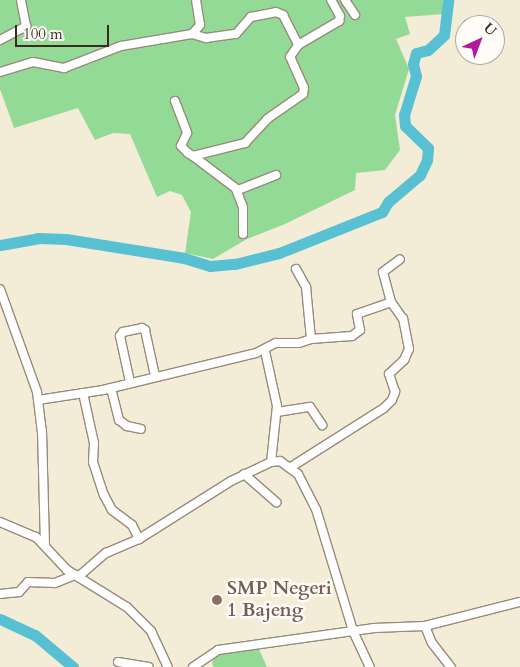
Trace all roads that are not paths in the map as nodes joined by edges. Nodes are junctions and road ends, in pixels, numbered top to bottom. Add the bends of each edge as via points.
1 (21, 0) edge
2 (196, 0) edge
3 (331, 0) edge
4 (345, 0) edge
5 (355, 15) dead end
6 (192, 34) junction
7 (0, 40) edge
8 (298, 44) junction
9 (0, 72) edge
10 (175, 101) dead end
11 (193, 156) junction
12 (276, 175) dead end
13 (236, 189) junction
14 (243, 234) dead end
15 (400, 259) dead end
16 (296, 269) dead end
17 (0, 289) edge
18 (391, 302) junction
19 (311, 339) junction
20 (265, 351) junction
21 (155, 376) junction
22 (130, 382) junction
23 (111, 388) junction
24 (83, 393) junction
25 (38, 400) junction
26 (277, 412) junction
27 (322, 425) dead end
28 (141, 428) dead end
29 (271, 462) junction
30 (291, 467) junction
31 (244, 474) junction
32 (276, 502) dead end
33 (0, 522) edge
34 (138, 538) junction
35 (45, 544) junction
36 (77, 576) junction
37 (0, 594) edge
38 (520, 602) edge
39 (425, 626) junction
40 (353, 631) junction
41 (118, 662) dead end
42 (149, 667) edge
43 (168, 667) edge
44 (193, 667) edge
45 (370, 667) edge
46 (451, 667) edge

1 - 7 street via 26,26
2 - 6 street via 200,26
3 - 8 street via 340,16 339,21
4 - 5 street
6 - 8 street via 206,38 236,34 252,17 276,12 282,15
6 - 9 street via 116,47 64,68 34,62
8 - 11 street via 290,57 304,88 300,98 267,119 249,141
10 - 11 street via 187,133 181,146
11 - 13 street
12 - 13 street via 243,190
13 - 14 street via 243,207
15 - 18 street via 383,272
16 - 19 street via 306,287
17 - 25 street
18 - 19 street via 357,314 360,330 356,334
18 - 30 street via 403,318 409,349 404,360 389,374 395,392 392,400
19 - 20 street via 299,344 276,343
20 - 21 street
20 - 26 street via 277,392
21 - 22 street
21 - 22 street via 145,330 123,332 120,336
22 - 23 street
23 - 24 street
23 - 28 street via 119,420 127,426
24 - 25 street
24 - 34 street via 94,443 93,462 104,495 112,510 132,525
25 - 35 street
26 - 27 street via 310,407
26 - 29 street
29 - 30 street via 280,461
29 - 31 street
30 - 40 street via 316,509
31 - 32 street
31 - 34 street
33 - 35 street via 28,532
34 - 36 street via 106,553
35 - 36 street via 60,564
36 - 37 street via 55,583 28,582 19,592
36 - 43 street via 127,607 141,620 155,637
38 - 39 street
39 - 40 street
39 - 46 street via 432,643
40 - 44 street via 218,650
40 - 45 street
41 - 42 street

